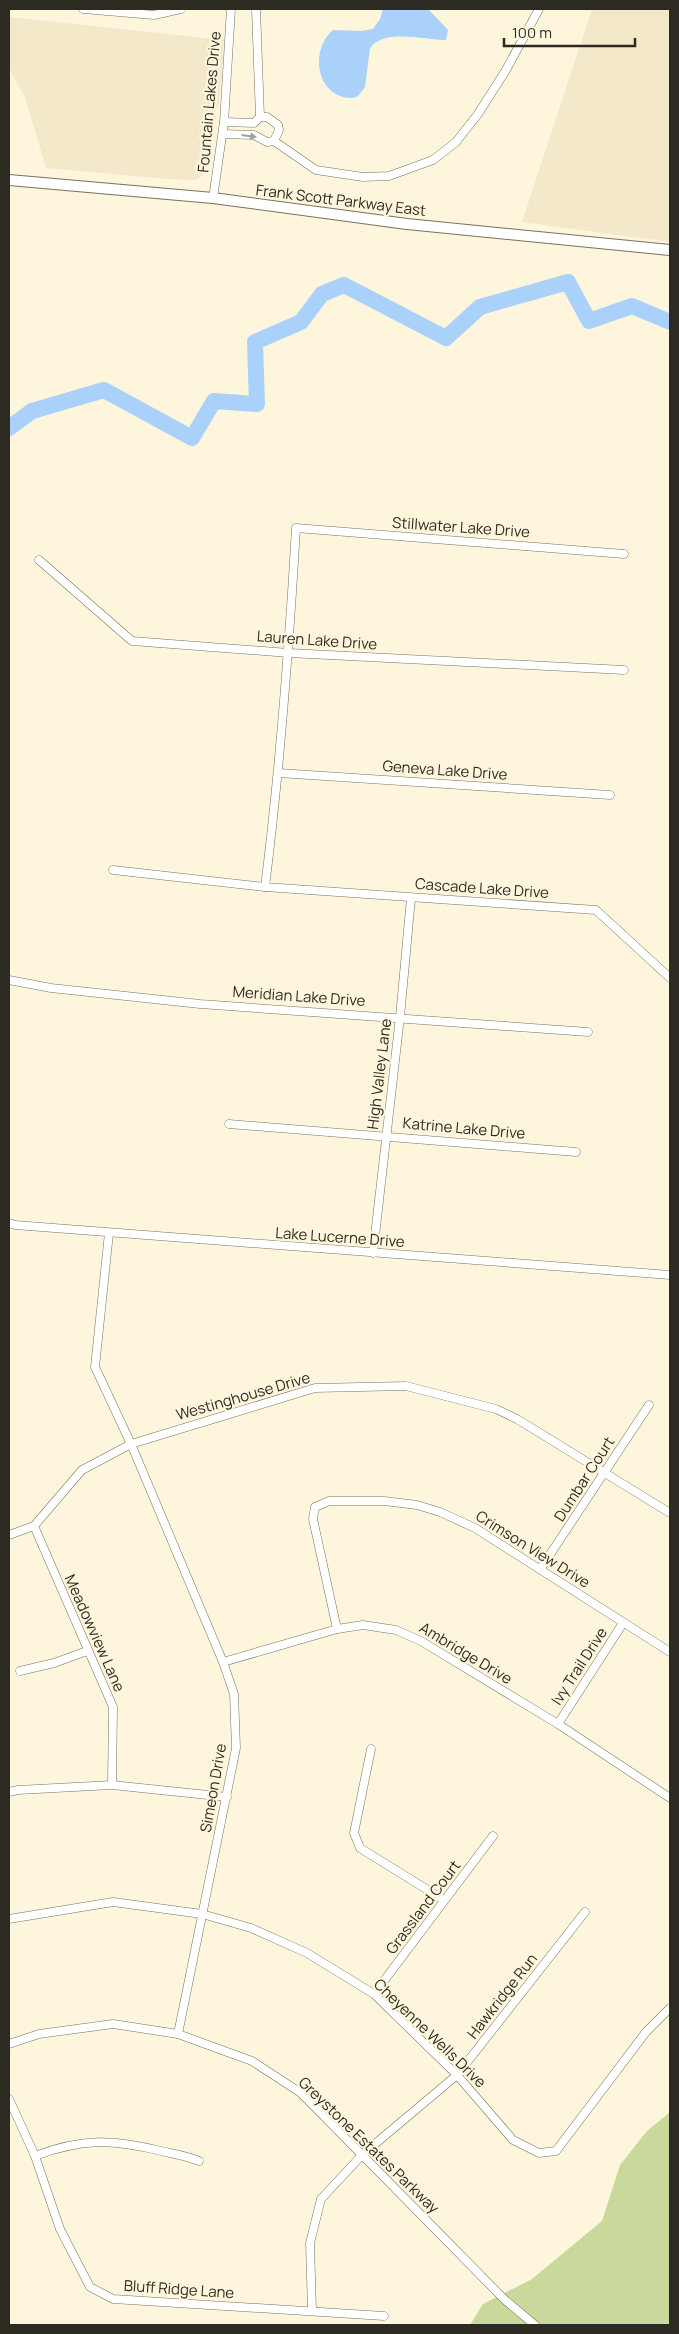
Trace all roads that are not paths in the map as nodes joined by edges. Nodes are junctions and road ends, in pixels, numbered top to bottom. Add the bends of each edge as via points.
1 (83, 9) edge
2 (181, 9) edge
3 (232, 9) edge
4 (256, 9) edge
5 (538, 9) edge
6 (260, 117) junction
7 (224, 122) junction
8 (223, 134) junction
9 (274, 141) junction
10 (9, 180) edge
11 (213, 198) junction
12 (670, 250) edge
13 (624, 554) dead end
14 (39, 560) dead end
15 (289, 653) junction
16 (624, 670) dead end
17 (279, 773) junction
18 (610, 795) dead end
19 (113, 870) dead end
20 (265, 887) junction
21 (411, 898) junction
22 (670, 978) edge
23 (9, 980) edge
24 (400, 1017) junction
25 (588, 1032) dead end
26 (230, 1124) dead end
27 (385, 1136) junction
28 (576, 1152) dead end
29 (9, 1223) edge
30 (109, 1233) junction
31 (373, 1253) junction
32 (670, 1275) edge
33 (649, 1405) dead end
34 (131, 1444) junction
35 (605, 1472) junction
36 (670, 1514) edge
37 (34, 1526) junction
38 (9, 1535) edge
39 (541, 1568) junction
40 (623, 1622) junction
41 (337, 1629) junction
42 (87, 1651) junction
43 (670, 1652) edge
44 (223, 1662) junction
45 (20, 1671) dead end
46 (558, 1724) junction
47 (371, 1750) dead end
48 (112, 1785) junction
49 (9, 1792) edge
50 (227, 1797) junction
51 (670, 1798) edge
52 (494, 1836) dead end
53 (444, 1900) junction
54 (585, 1912) dead end
55 (202, 1914) junction
56 (9, 1919) edge
57 (374, 1994) junction
58 (670, 2008) edge
59 (178, 2034) junction
60 (9, 2044) edge
61 (457, 2075) junction
62 (9, 2099) edge
63 (362, 2154) junction
64 (36, 2156) junction
65 (199, 2161) dead end
66 (312, 2311) junction
67 (384, 2316) dead end
68 (535, 2325) edge

1 - 2 street via 154,15
3 - 7 street, Fountain Lakes Drive
4 - 6 street
5 - 9 street via 478,114 456,142 433,160 389,176 363,177 316,170
6 - 7 street via 254,122
6 - 9 street via 267,117 278,125
7 - 8 street, Fountain Lakes Drive
8 -> 9 street via 254,135 267,142
8 - 11 street, Fountain Lakes Drive
10 - 11 main road, Frank Scott Parkway East
11 - 12 main road, Frank Scott Parkway East via 407,224
13 - 15 street, Stillwater Lake Drive via 296,528
14 - 15 street, Lauren Lake Drive via 132,641
15 - 16 street, Lauren Lake Drive
15 - 17 street
17 - 18 street, Geneva Lake Drive
17 - 20 street
19 - 20 street, Cascade Lake Drive
20 - 21 street, Cascade Lake Drive
21 - 22 street, Cascade Lake Drive via 596,910
21 - 24 street, High Valley Lane
23 - 24 street, Meridian Lake Drive via 51,988 200,1004
24 - 25 street, Meridian Lake Drive
24 - 27 street, High Valley Lane
26 - 27 street, Katrine Lake Drive
27 - 28 street, Katrine Lake Drive
27 - 31 street, High Valley Lane
29 - 30 street, Lake Lucerne Drive
30 - 31 street, Lake Lucerne Drive
30 - 34 street, Simeon Drive via 95,1368
31 - 32 street, Lake Lucerne Drive
33 - 35 street, Dumbar Court
34 - 35 street, Westinghouse Drive via 315,1388 406,1386 496,1409
34 - 37 street, Westinghouse Drive via 82,1470
34 - 44 street, Simeon Drive
35 - 36 street, Westinghouse Drive
35 - 39 street, Dumbar Court
37 - 38 street, Westinghouse Drive
37 - 42 street, Meadowview Lane
39 - 40 street, Crimson View Drive
39 - 41 street, Crimson View Drive via 475,1528 440,1512 384,1501 329,1501 315,1507 313,1519
40 - 43 street, Crimson View Drive
40 - 46 street, Ivy Trail Drive
41 - 44 street, Ambridge Drive
41 - 46 street, Ambridge Drive via 368,1626 410,1635
42 - 45 street
42 - 48 street, Meadowview Lane via 113,1707
44 - 50 street, Simeon Drive via 234,1694 236,1748
46 - 51 street, Ambridge Drive
47 - 53 street via 354,1833 360,1848
48 - 49 street
48 - 50 street
50 - 55 street, Simeon Drive
52 - 53 street, Grassland Court
53 - 57 street, Grassland Court
54 - 61 street, Hawkridge Run
55 - 56 street, Cheyenne Wells Drive via 113,1902
55 - 57 street, Cheyenne Wells Drive via 251,1928 307,1953
55 - 59 street, Simeon Drive
57 - 61 street, Cheyenne Wells Drive
58 - 61 street, Cheyenne Wells Drive via 646,2032 556,2151 540,2153 513,2140
59 - 60 street, Greystone Estates Parkway via 113,2024 39,2034
59 - 63 street, Greystone Estates Parkway via 260,2067 301,2094
61 - 63 street, Hawkridge Run
62 - 64 street, Bluff Ridge Lane
63 - 66 street, Hawkridge Run via 321,2199 310,2243
63 - 68 street, Greystone Estates Parkway via 505,2300
64 - 65 street via 63,2146 109,2141
64 - 66 street, Bluff Ridge Lane via 60,2229 90,2287 113,2299
66 - 67 street, Bluff Ridge Lane

